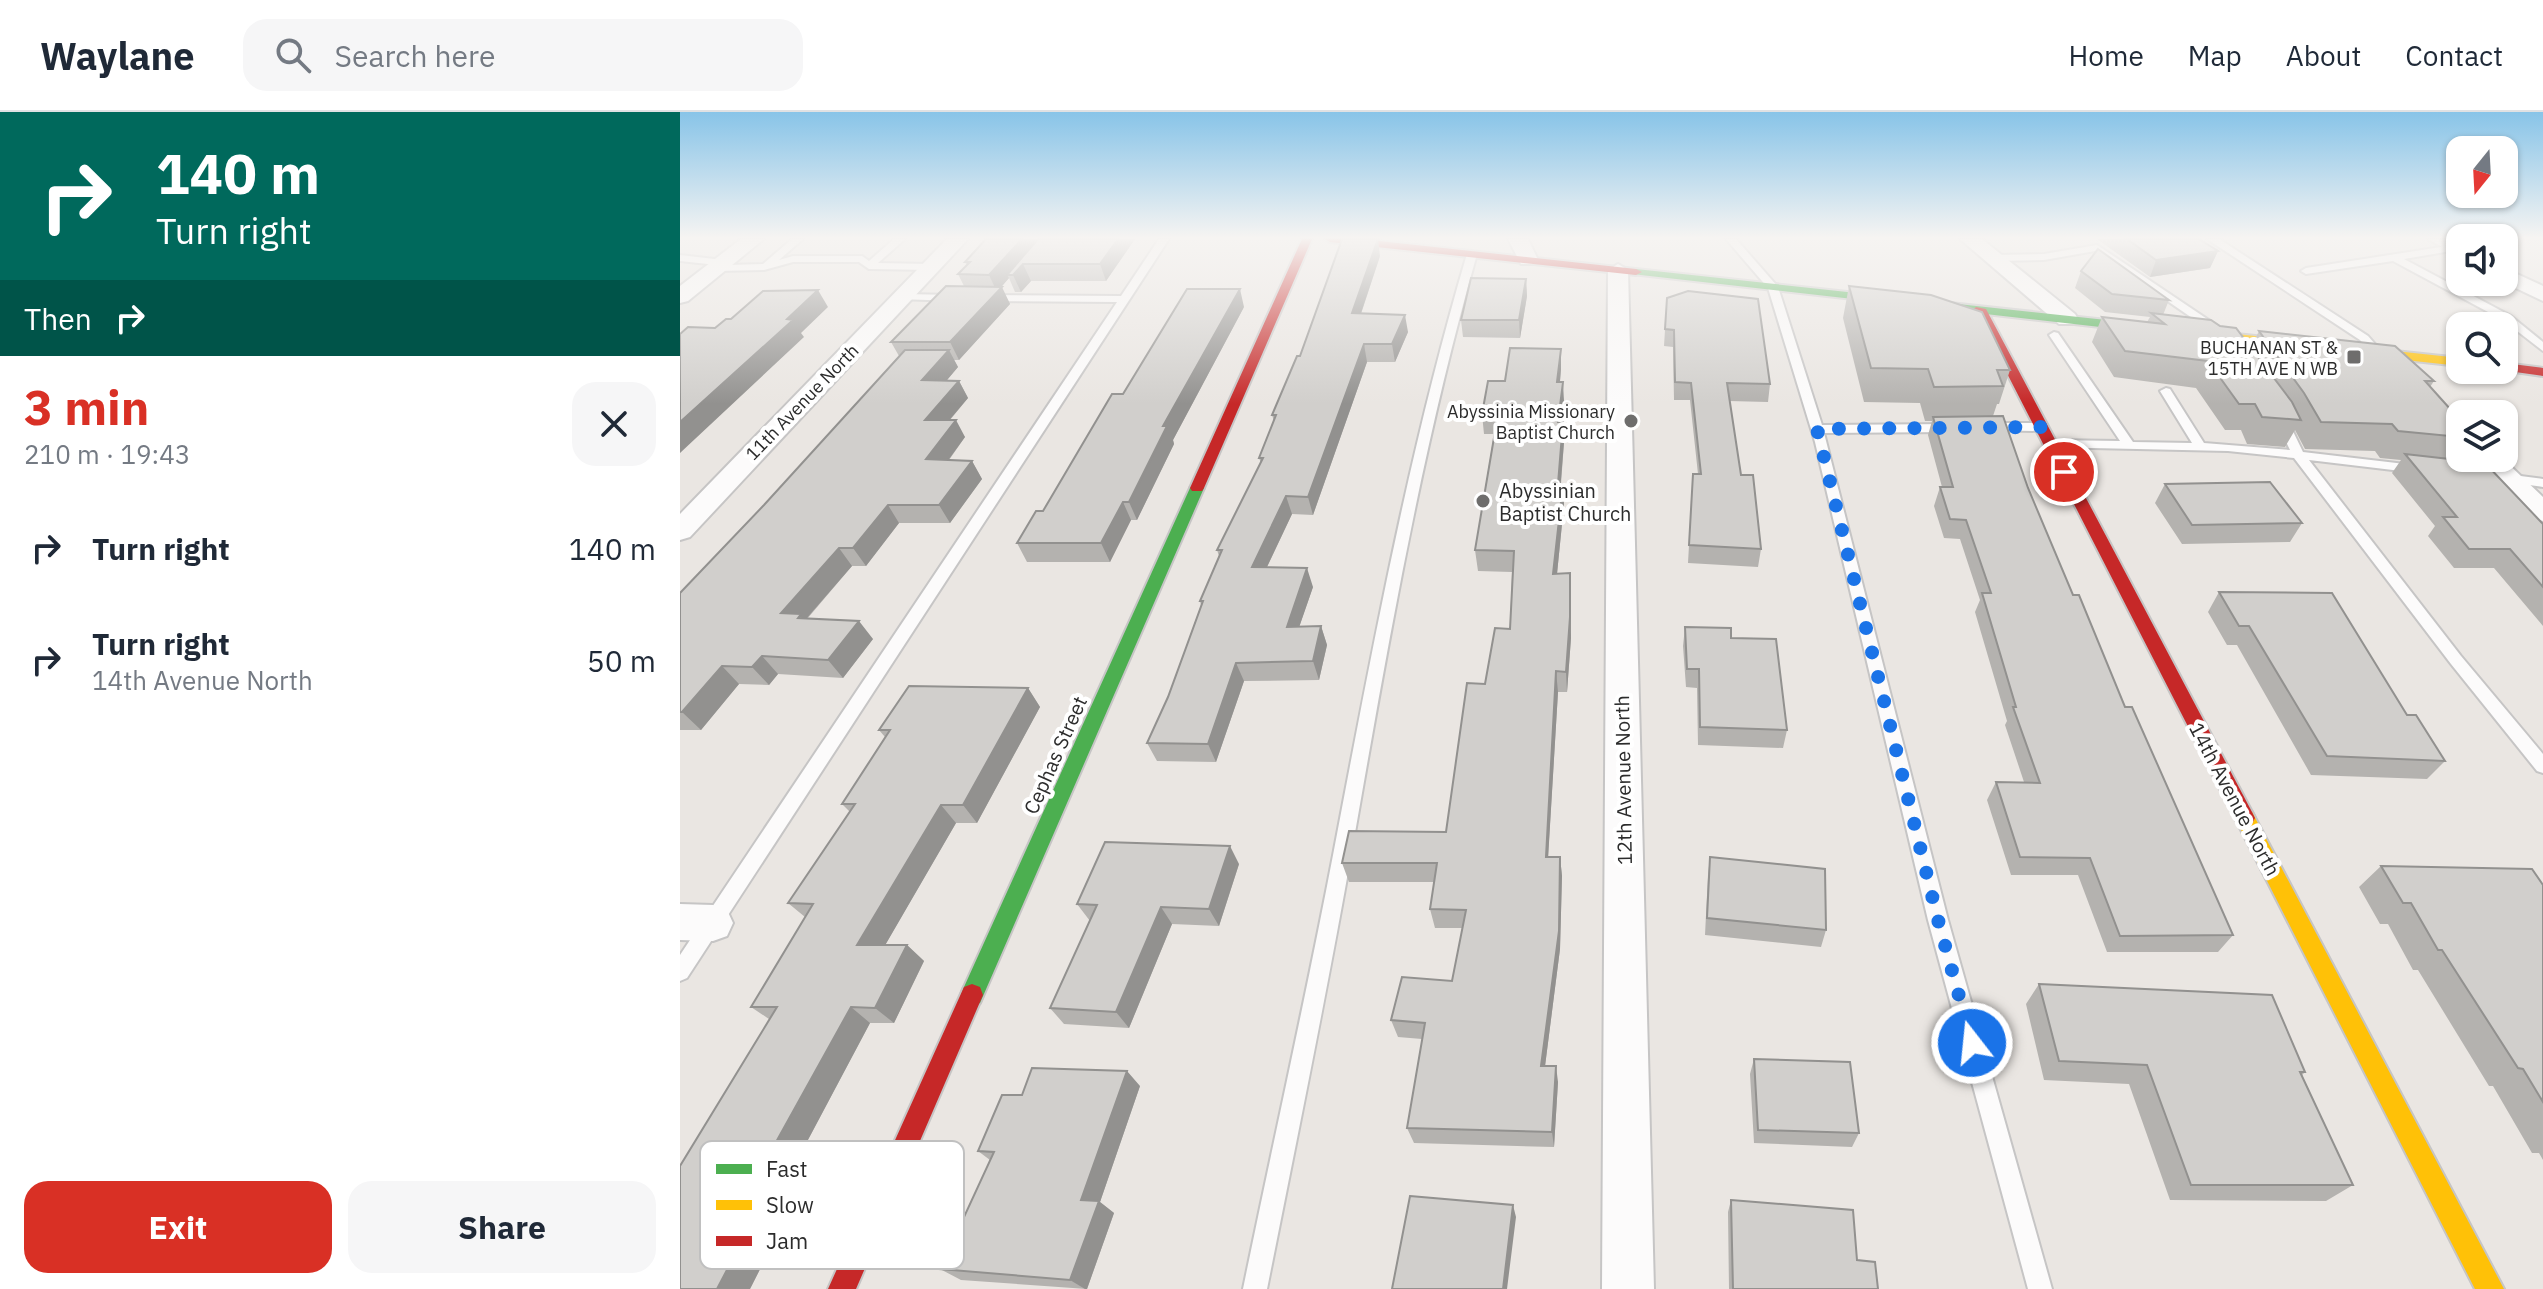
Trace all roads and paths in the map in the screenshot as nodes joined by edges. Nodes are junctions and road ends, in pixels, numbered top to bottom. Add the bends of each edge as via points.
1 (905, 294) edge
2 (1004, 294) edge
3 (1128, 294) edge
4 (1283, 294) edge
5 (1459, 294) edge
6 (1618, 294) edge
7 (1775, 294) edge
8 (1838, 294) edge
9 (2028, 294) edge
10 (2160, 294) edge
11 (2296, 294) edge
12 (2462, 294) edge
13 (902, 297) junction
14 (1001, 298) junction
15 (1125, 299) junction
16 (1980, 309) junction
17 (2061, 327) junction
18 (2228, 343) junction
19 (2543, 348) edge
20 (2376, 352) junction
21 (2446, 360) edge
22 (2518, 369) edge
23 (2543, 372) edge
24 (2402, 377) edge
25 (2166, 391) dead end
26 (2277, 414) edge
27 (1977, 427) edge
28 (1961, 428) edge
29 (1817, 429) junction
30 (2045, 436) junction
31 (2129, 445) junction
32 (2200, 446) junction
33 (2299, 456) junction
34 (2433, 471) edge
35 (2493, 472) edge
36 (2508, 479) junction
37 (2543, 483) edge
38 (2543, 512) edge
39 (680, 531) edge
40 (2543, 766) edge
41 (697, 922) edge
42 (680, 972) edge
43 (908, 1141) edge
44 (851, 1269) edge
45 (842, 1289) edge
46 (1255, 1289) edge
47 (1628, 1289) edge
48 (2040, 1289) edge
49 (2490, 1289) edge

1 - 13 street, 11th Avenue North
2 - 14 lane
3 - 15 lane
4 - 43 street, Cephas Street
5 - 46 lane via 1404,517
6 - 47 street, 12th Avenue North
7 - 29 lane
8 - 16 street
9 - 17 street
10 - 18 lane
11 - 20 lane
12 - 19 lane via 2507,318
13 - 14 lane
13 - 39 street, 11th Avenue North
14 - 15 lane
15 - 41 lane
16 - 17 street
16 - 30 street, 14th Avenue North
17 - 18 street
17 - 31 lane
18 - 20 street
20 - 21 street
20 - 24 street
22 - 23 street
25 - 32 lane
26 - 33 lane
27 - 30 lane
28 - 29 lane
29 - 48 lane via 1938,920
30 - 31 lane
30 - 49 street, 14th Avenue North
31 - 32 lane
32 - 33 lane
33 - 34 lane
33 - 40 lane
35 - 36 street
36 - 37 lane
36 - 38 street
41 - 42 lane
44 - 45 street, Cephas Street

